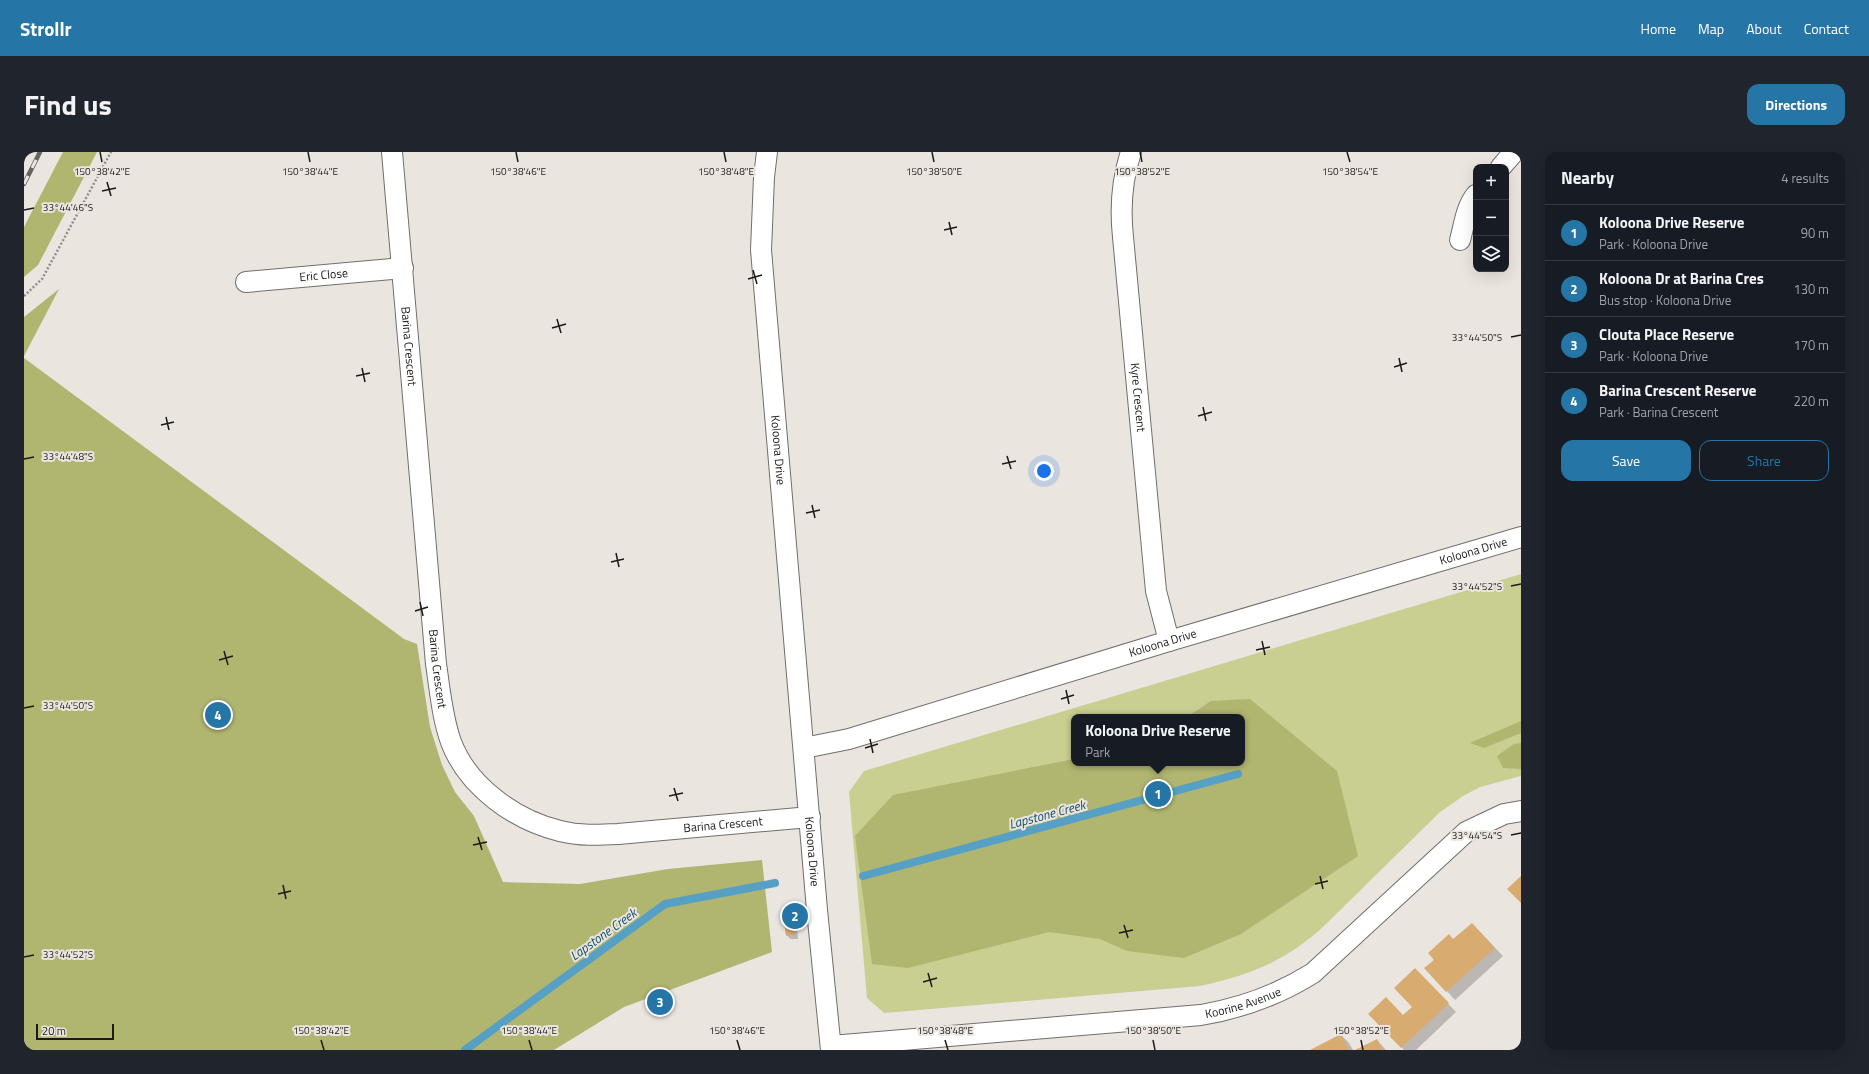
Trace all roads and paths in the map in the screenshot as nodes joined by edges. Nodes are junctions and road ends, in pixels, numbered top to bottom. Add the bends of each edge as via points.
1 (111, 152) edge
2 (392, 152) edge
3 (766, 152) edge
4 (1131, 152) edge
5 (1514, 152) edge
6 (1504, 164) edge
7 (1473, 199) edge
8 (1460, 240) dead end
9 (403, 268) junction
10 (246, 282) dead end
11 (24, 296) edge
12 (1521, 537) edge
13 (1169, 641) junction
14 (804, 748) junction
15 (1521, 811) edge
16 (810, 817) junction
17 (831, 1048) edge

1 - 11 path via 42,279
2 - 9 street, Barina Crescent
3 - 14 street, Koloona Drive via 761,250
4 - 13 street, Kyre Crescent via 1121,216 1156,591
5 - 6 street
7 - 8 street
9 - 10 street, Eric Close
9 - 16 street, Barina Crescent via 436,664 442,710 460,762 503,806 534,823 561,832 588,835 618,834
12 - 13 street, Koloona Drive
13 - 14 street, Koloona Drive via 849,739
14 - 16 street, Koloona Drive
15 - 17 street, Koorine Avenue via 1504,814 1466,832 1313,973 1293,986 1249,1004 1201,1015
16 - 17 street, Koloona Drive

